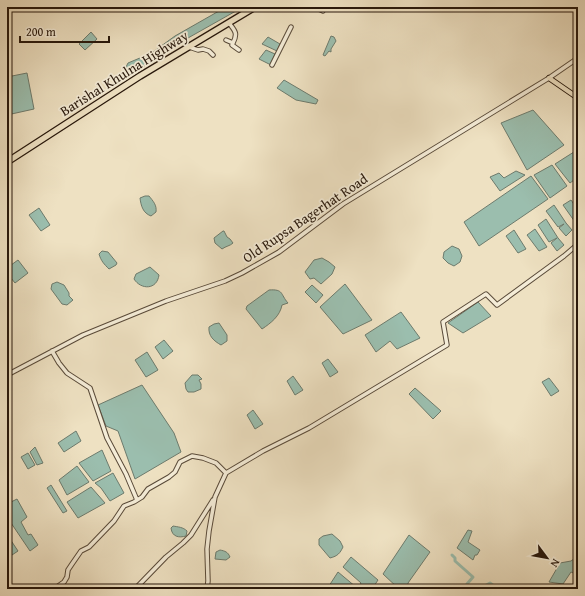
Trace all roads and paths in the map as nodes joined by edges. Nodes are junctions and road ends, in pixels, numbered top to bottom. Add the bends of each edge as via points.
1 (255, 7) edge
2 (314, 7) edge
3 (323, 11) dead end
4 (229, 22) junction
5 (291, 27) dead end
6 (226, 40) dead end
7 (233, 43) junction
8 (189, 47) junction
9 (239, 50) dead end
10 (213, 55) dead end
11 (578, 58) edge
12 (272, 65) dead end
13 (549, 78) junction
14 (578, 98) edge
15 (7, 162) edge
16 (578, 244) edge
17 (52, 351) junction
18 (7, 374) edge
19 (226, 473) junction
20 (215, 497) junction
21 (137, 500) junction
22 (54, 589) edge
23 (135, 589) edge
24 (207, 589) edge

1 - 4 highway, Barishal Khulna Highway
2 - 3 street
4 - 7 street via 236,33
4 - 8 highway, Barishal Khulna Highway
5 - 12 street
6 - 7 street
7 - 9 street via 232,45
8 - 10 street via 203,49
8 - 15 highway, Barishal Khulna Highway
11 - 13 street, Old Rupsa Bagerhat Road
13 - 14 main road
13 - 17 street, Old Rupsa Bagerhat Road via 343,204 279,252 242,273 83,335
16 - 19 street via 497,305 486,294 443,322 448,345 309,428
17 - 18 street, Old Rupsa Bagerhat Road
17 - 21 street via 67,372 90,388 107,438
19 - 20 street
19 - 21 street via 216,462 192,456 180,462 175,472 148,489
20 - 23 street via 191,535
20 - 24 street via 207,549
21 - 22 street via 124,506 114,521 82,551 68,570 64,582

